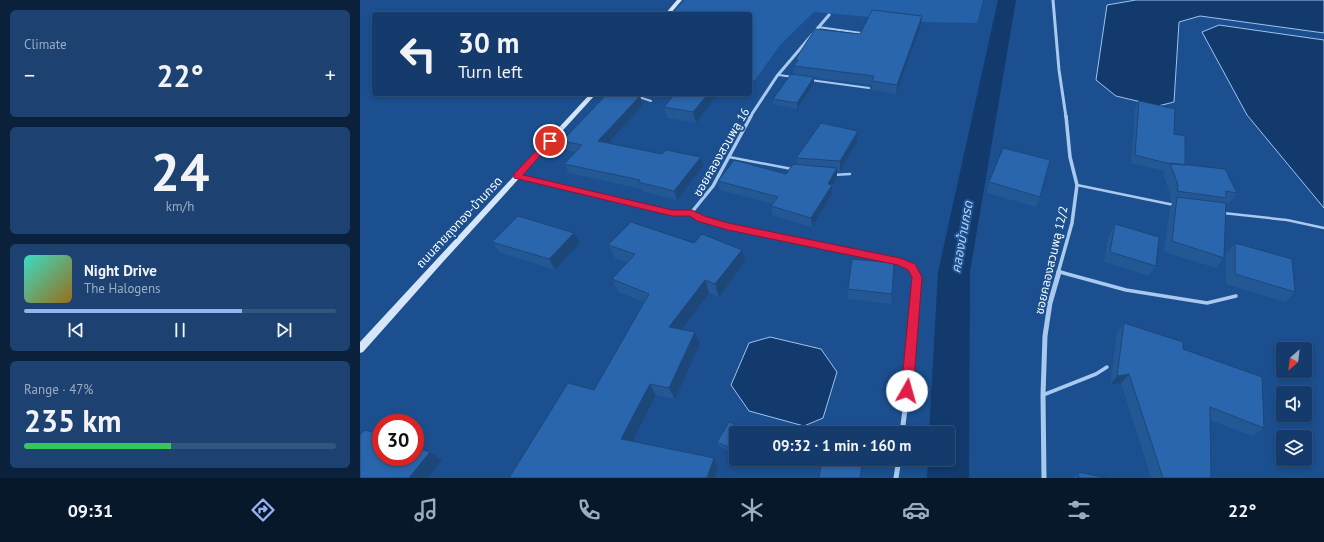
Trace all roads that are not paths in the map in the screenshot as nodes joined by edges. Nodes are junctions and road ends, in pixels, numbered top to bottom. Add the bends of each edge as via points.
1 (680, 0) edge
2 (1053, 0) edge
3 (669, 12) edge
4 (829, 15) dead end
5 (818, 27) junction
6 (861, 33) edge
7 (779, 75) junction
8 (794, 77) edge
9 (809, 79) edge
10 (869, 88) edge
11 (591, 96) edge
12 (636, 96) edge
13 (651, 101) dead end
14 (729, 157) junction
15 (798, 170) edge
16 (850, 174) dead end
17 (829, 175) edge
18 (517, 176) junction
19 (1077, 185) junction
20 (1180, 206) edge
21 (1216, 212) edge
22 (692, 213) junction
23 (1324, 228) edge
24 (1058, 271) junction
25 (1236, 296) dead end
26 (360, 349) edge
27 (1107, 367) dead end
28 (1043, 395) junction
29 (903, 426) edge
30 (898, 466) edge
31 (896, 478) edge
32 (1044, 478) edge

1 - 3 street
2 - 19 street, ซอยคลองสวนพลู 12/2 via 1070,157
4 - 5 street, ซอยคลองสวนพลู 16
5 - 6 lane
5 - 7 street, ซอยคลองสวนพลู 16
7 - 8 lane
7 - 14 street, ซอยคลองสวนพลู 16 via 770,85
9 - 10 lane
11 - 18 street, ถนนสายถุงทอง-บ้านกรด
12 - 13 lane
14 - 15 lane
14 - 22 street, ซอยคลองสวนพลู 16 via 716,182
16 - 17 lane
18 - 22 street, ซอยคลองสวนพลู 16 via 672,213
18 - 26 street, ถนนสายถุงทอง-บ้านกรด
19 - 20 lane
19 - 24 street, ซอยคลองสวนพลู 12/2 via 1072,223
21 - 23 lane via 1273,218
22 - 29 street via 701,219 728,227 900,262 912,267 917,277 916,296
24 - 25 lane via 1126,290 1207,303
24 - 28 street, ซอยคลองสวนพลู 12/2 via 1044,336
27 - 28 lane via 1096,374
28 - 32 street, ซอยคลองสวนพลู 12/2
30 - 31 street

